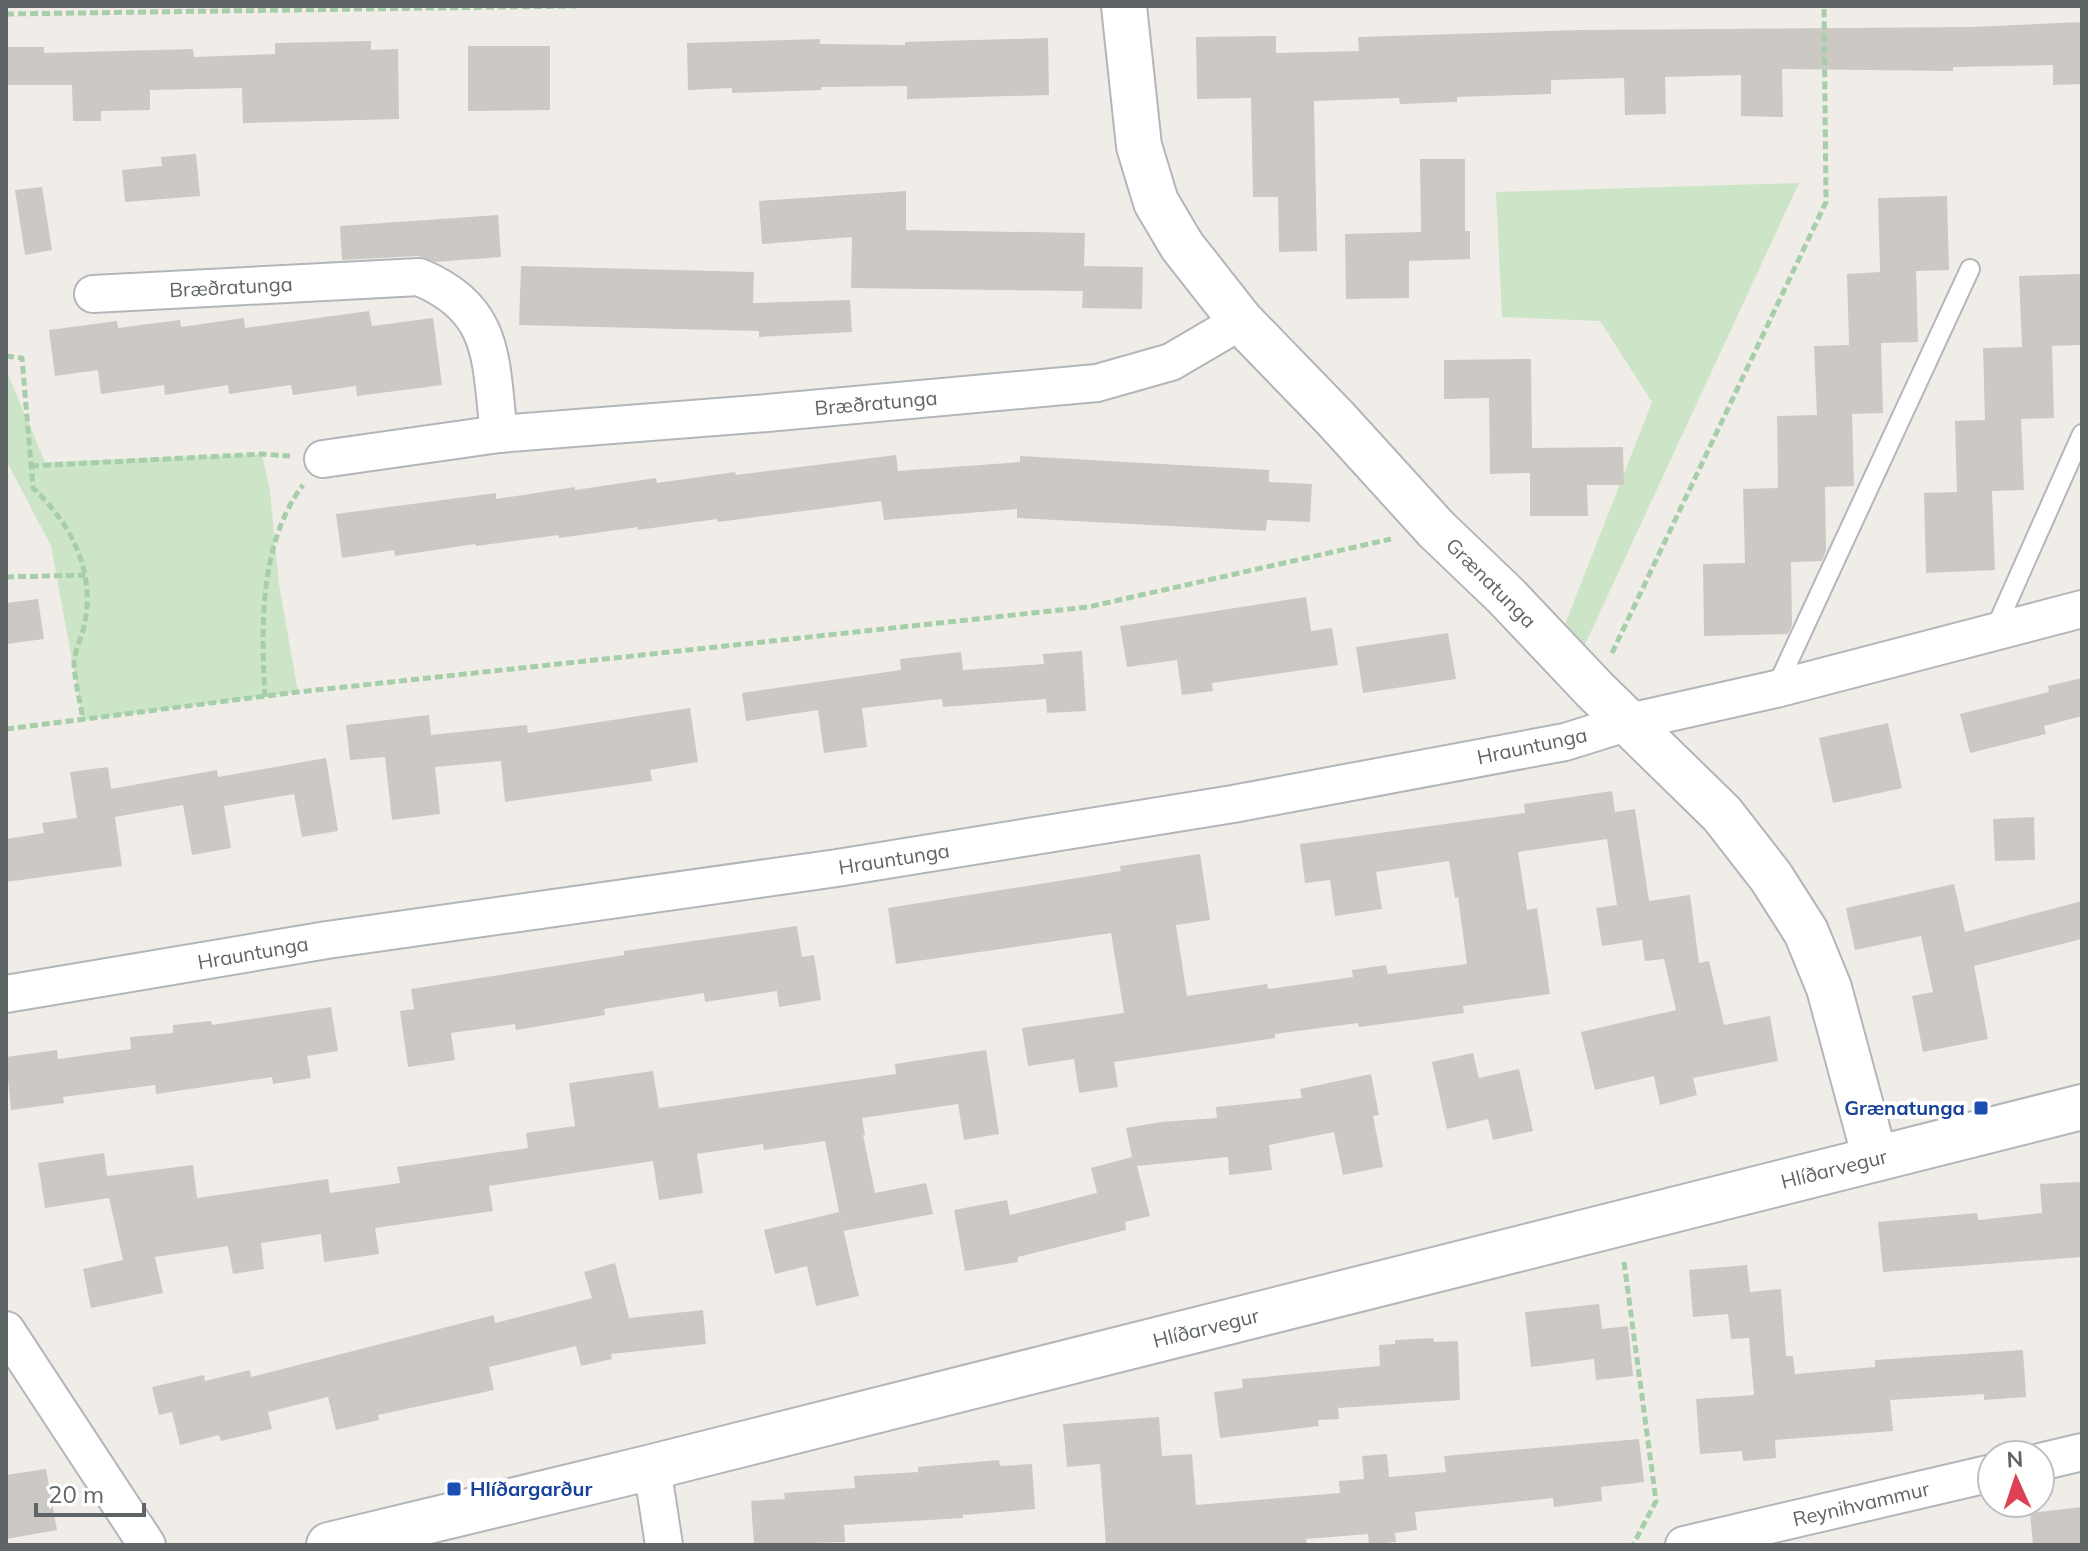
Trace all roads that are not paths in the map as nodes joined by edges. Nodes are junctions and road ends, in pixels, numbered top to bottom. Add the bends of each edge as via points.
1 (1124, 6) edge
2 (1970, 269) dead end
3 (93, 294) dead end
4 (1241, 321) junction
5 (499, 434) junction
6 (2082, 434) edge
7 (323, 459) road end
8 (2082, 609) edge
9 (1994, 632) junction
10 (1776, 689) junction
11 (1629, 722) junction
12 (6, 994) edge
13 (2082, 1107) edge
14 (1875, 1158) junction
15 (11, 1348) edge
16 (2082, 1452) edge
17 (2056, 1458) edge
18 (652, 1467) junction
19 (1976, 1477) edge
20 (147, 1545) edge
21 (329, 1545) edge
22 (664, 1545) edge
23 (1684, 1545) edge

1 - 4 street, Grænatunga via 1139,146 1156,202 1182,246
2 - 10 lane
3 - 5 street, Bræðratunga via 419,277 457,298 480,325
4 - 5 street, Bræðratunga via 1171,362 1097,383
4 - 11 street, Grænatunga via 1436,529
5 - 7 street, Bræðratunga
6 - 9 lane
8 - 9 street, Hrauntunga
9 - 10 street, Hrauntunga
10 - 11 street, Hrauntunga
11 - 12 street, Hrauntunga via 1565,742 1218,807 837,868 327,940
11 - 14 street, Grænatunga via 1722,814 1806,932 1829,988
13 - 14 street, Hlíðarvegur
14 - 18 street, Hlíðarvegur
15 - 20 street
16 - 17 street
18 - 21 street, Hlíðarvegur
18 - 22 street
19 - 23 street, Reynihvammur

